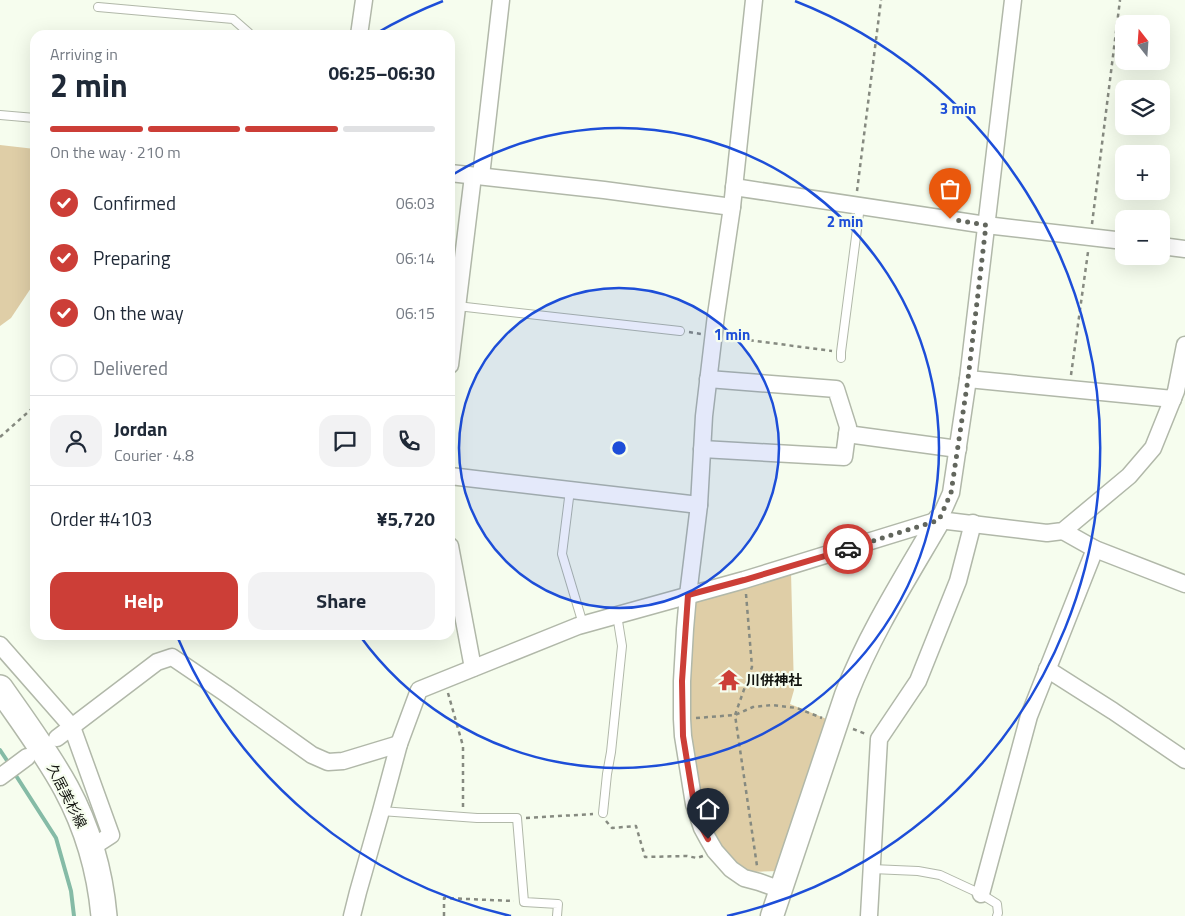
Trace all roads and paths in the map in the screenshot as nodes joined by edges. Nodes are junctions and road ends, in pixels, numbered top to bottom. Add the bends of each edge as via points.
1 (364, 0) edge
2 (501, 0) edge
3 (754, 0) edge
4 (881, 0) edge
5 (1013, 0) edge
6 (1120, 0) edge
7 (98, 7) dead end
8 (246, 30) edge
9 (360, 30) edge
10 (0, 115) edge
11 (30, 118) edge
12 (455, 174) edge
13 (477, 176) junction
14 (734, 187) junction
15 (857, 205) junction
16 (732, 207) junction
17 (986, 225) junction
18 (1090, 237) junction
19 (1115, 240) edge
20 (1170, 247) edge
21 (1185, 249) edge
22 (457, 306) junction
23 (455, 323) edge
24 (680, 331) joint
25 (714, 335) junction
26 (1185, 345) edge
27 (841, 355) joint
28 (708, 379) junction
29 (968, 379) junction
30 (1069, 389) junction
31 (1178, 395) edge
32 (30, 410) edge
33 (847, 434) junction
34 (0, 436) edge
35 (958, 448) junction
36 (702, 449) junction
37 (455, 477) edge
38 (570, 490) junction
39 (699, 505) junction
40 (939, 520) junction
41 (973, 523) junction
42 (1064, 531) junction
43 (1095, 549) junction
44 (455, 573) edge
45 (744, 580) junction
46 (1185, 584) edge
47 (688, 595) junction
48 (617, 615) junction
49 (583, 624) junction
50 (0, 645) edge
51 (473, 668) junction
52 (1047, 669) junction
53 (444, 680) junction
54 (0, 688) edge
55 (734, 715) junction
56 (682, 719) junction
57 (836, 723) junction
58 (72, 728) junction
59 (57, 738) dead end
60 (879, 739) junction
61 (399, 744) junction
62 (1185, 760) edge
63 (381, 812) junction
64 (603, 813) junction
65 (464, 817) junction
66 (518, 818) junction
67 (91, 848) junction
68 (715, 851) junction
69 (872, 869) junction
70 (759, 882) junction
71 (781, 890) junction
72 (981, 894) junction
73 (524, 902) junction
74 (104, 916) edge
75 (352, 916) edge
76 (444, 916) edge
77 (557, 916) edge
78 (772, 916) edge
79 (869, 916) edge
80 (997, 916) edge

1 - 9 street
2 - 13 street
3 - 14 street
4 - 15 path
5 - 17 street
6 - 18 path
7 - 8 lane via 233,19
10 - 11 lane
12 - 13 street
13 - 16 street
13 - 22 street
14 - 15 street
14 - 16 street
15 - 17 street
15 - 27 lane
16 - 25 street
17 - 18 street
17 - 29 street
18 - 19 street
18 - 30 path
20 - 21 street
22 - 23 street
22 - 24 lane
24 - 25 path
25 - 27 path
25 - 28 street
26 - 31 street
28 - 33 street via 836,389 848,427
28 - 36 street
29 - 30 street
29 - 35 street
30 - 31 street
31 - 42 street via 1153,448 1129,476
32 - 34 path
33 - 35 street
33 - 36 street via 844,457
35 - 40 street via 951,493
36 - 39 street
37 - 38 street
38 - 39 street
38 - 49 lane via 562,554
39 - 47 street
40 - 41 street
40 - 45 street
40 - 57 street via 868,646
41 - 42 street via 1047,533
41 - 60 street via 958,581 918,681
42 - 43 street
43 - 46 street
43 - 52 street
44 - 51 street
45 - 47 street
45 - 55 path via 752,667
47 - 48 street
47 - 56 street
48 - 49 street
48 - 64 lane via 622,646
49 - 51 street
50 - 58 street
51 - 53 street
52 - 62 street
52 - 72 street via 1029,716
53 - 61 street via 419,690
53 - 65 path via 462,746
54 - 67 main road, 久居美杉線 via 66,789
55 - 56 path
55 - 57 path via 753,707 772,705 797,708
55 - 70 path
56 - 68 street via 694,804
57 - 60 path
57 - 71 street
58 - 59 street
58 - 61 street via 157,662 172,657 312,755 328,762 343,761
58 - 67 street via 111,835
60 - 69 street
61 - 63 street
63 - 65 lane
63 - 75 street
64 - 66 path
64 - 68 path via 612,828 636,826 645,857 697,858
65 - 66 lane
66 - 73 lane
67 - 74 main road, 久居美杉線
68 - 70 street via 731,869 744,878
69 - 72 lane via 940,875
69 - 79 street
70 - 71 street
71 - 78 street
72 - 80 lane via 997,904
73 - 76 path via 444,898
73 - 77 lane via 558,904

